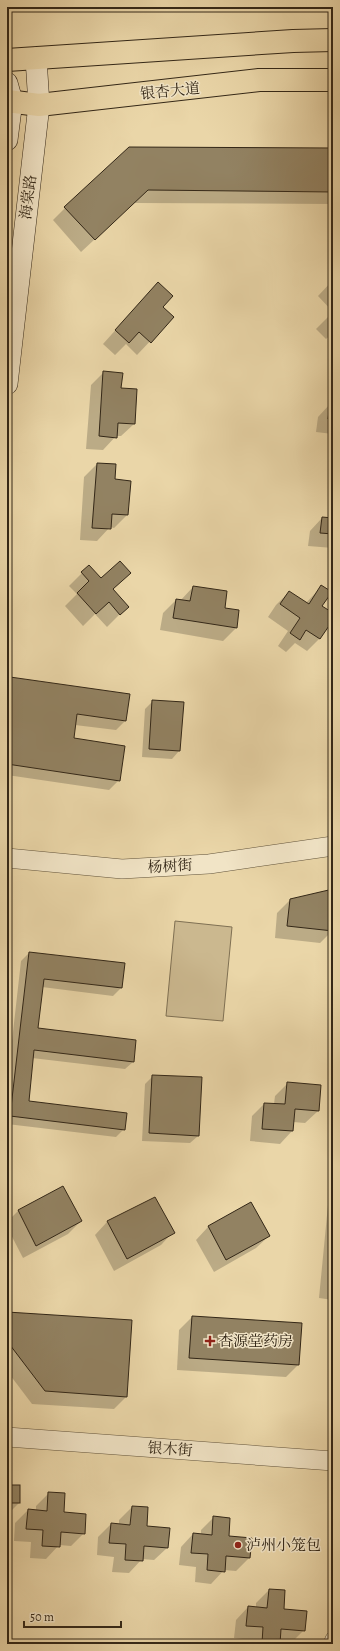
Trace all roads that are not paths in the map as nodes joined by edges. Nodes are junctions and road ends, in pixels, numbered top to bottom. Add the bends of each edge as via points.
1 (333, 40) edge
2 (36, 58) junction
3 (7, 60) edge
4 (333, 80) edge
5 (8, 95) edge
6 (39, 106) junction
7 (7, 140) edge
8 (7, 384) edge
9 (333, 846) edge
10 (7, 858) edge
11 (7, 1437) edge
12 (333, 1461) edge
13 (333, 1639) edge
14 (331, 1644) edge

1 - 2 main road
2 - 3 main road
2 - 6 main road, 海棠路
4 - 6 main road, 银杏大道 via 260,80
5 - 6 main road, 银杏大道
5 - 7 main road
6 - 8 main road, 海棠路
9 - 10 street, 杨树街 via 209,864 122,869
11 - 12 street, 银木街
13 - 14 street

